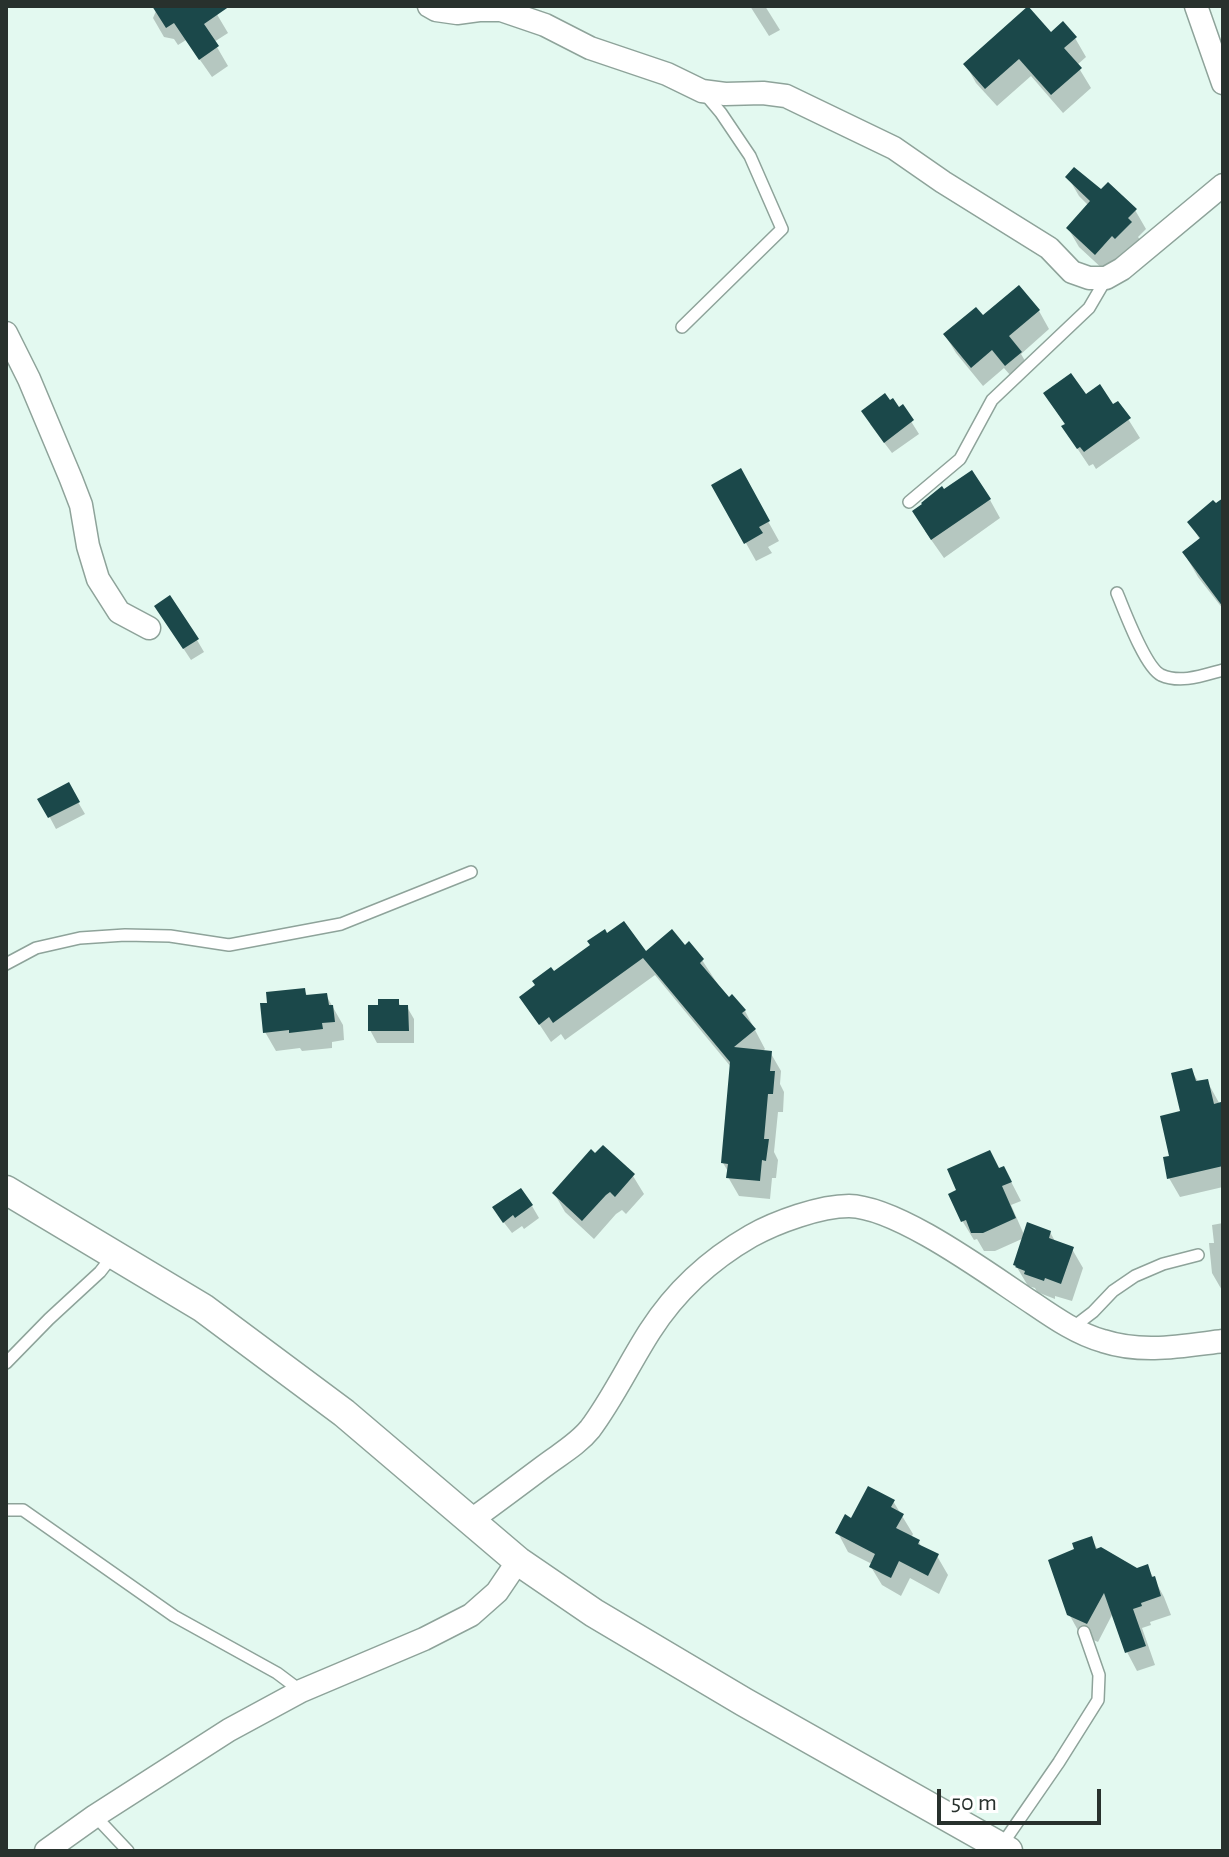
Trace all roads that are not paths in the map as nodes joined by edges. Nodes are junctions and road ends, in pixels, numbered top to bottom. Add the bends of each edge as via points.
1 (429, 6) edge
2 (1196, 6) edge
3 (1223, 83) edge
4 (702, 91) junction
5 (1223, 185) edge
6 (1106, 278) junction
7 (682, 327) dead end
8 (6, 333) edge
9 (909, 502) dead end
10 (1117, 593) dead end
11 (149, 628) dead end
12 (1223, 670) edge
13 (471, 872) dead end
14 (6, 964) edge
15 (6, 1190) edge
16 (115, 1254) junction
17 (1198, 1255) dead end
18 (1072, 1329) junction
19 (1223, 1341) edge
20 (6, 1363) edge
21 (6, 1510) edge
22 (470, 1521) junction
23 (518, 1561) junction
24 (1084, 1632) dead end
25 (301, 1691) junction
26 (95, 1816) junction
27 (1004, 1849) edge
28 (46, 1851) edge
29 (128, 1851) edge

1 - 4 street via 457,13 501,10
2 - 3 street
4 - 6 street via 786,96 894,148 1049,248 1072,272
4 - 7 lane via 750,156 782,229
5 - 6 street
6 - 9 lane via 1089,308 992,400 960,459
8 - 11 street via 81,505 98,579 119,612
10 - 12 lane via 1159,674 1194,678
13 - 14 lane via 341,924 229,945 170,936 80,938 36,948
15 - 16 street
16 - 20 lane
16 - 22 street via 203,1308 294,1374
17 - 18 lane via 1135,1276
18 - 19 street via 1129,1348
18 - 22 street via 943,1245 871,1210 848,1206 787,1220 752,1236 688,1285 652,1327 576,1445
21 - 25 lane via 23,1510 174,1616
22 - 23 street
23 - 25 street via 497,1592 471,1615
23 - 27 street via 730,1694
24 - 27 lane via 1099,1675 1098,1700
25 - 26 street via 229,1730
26 - 28 street
26 - 29 lane

